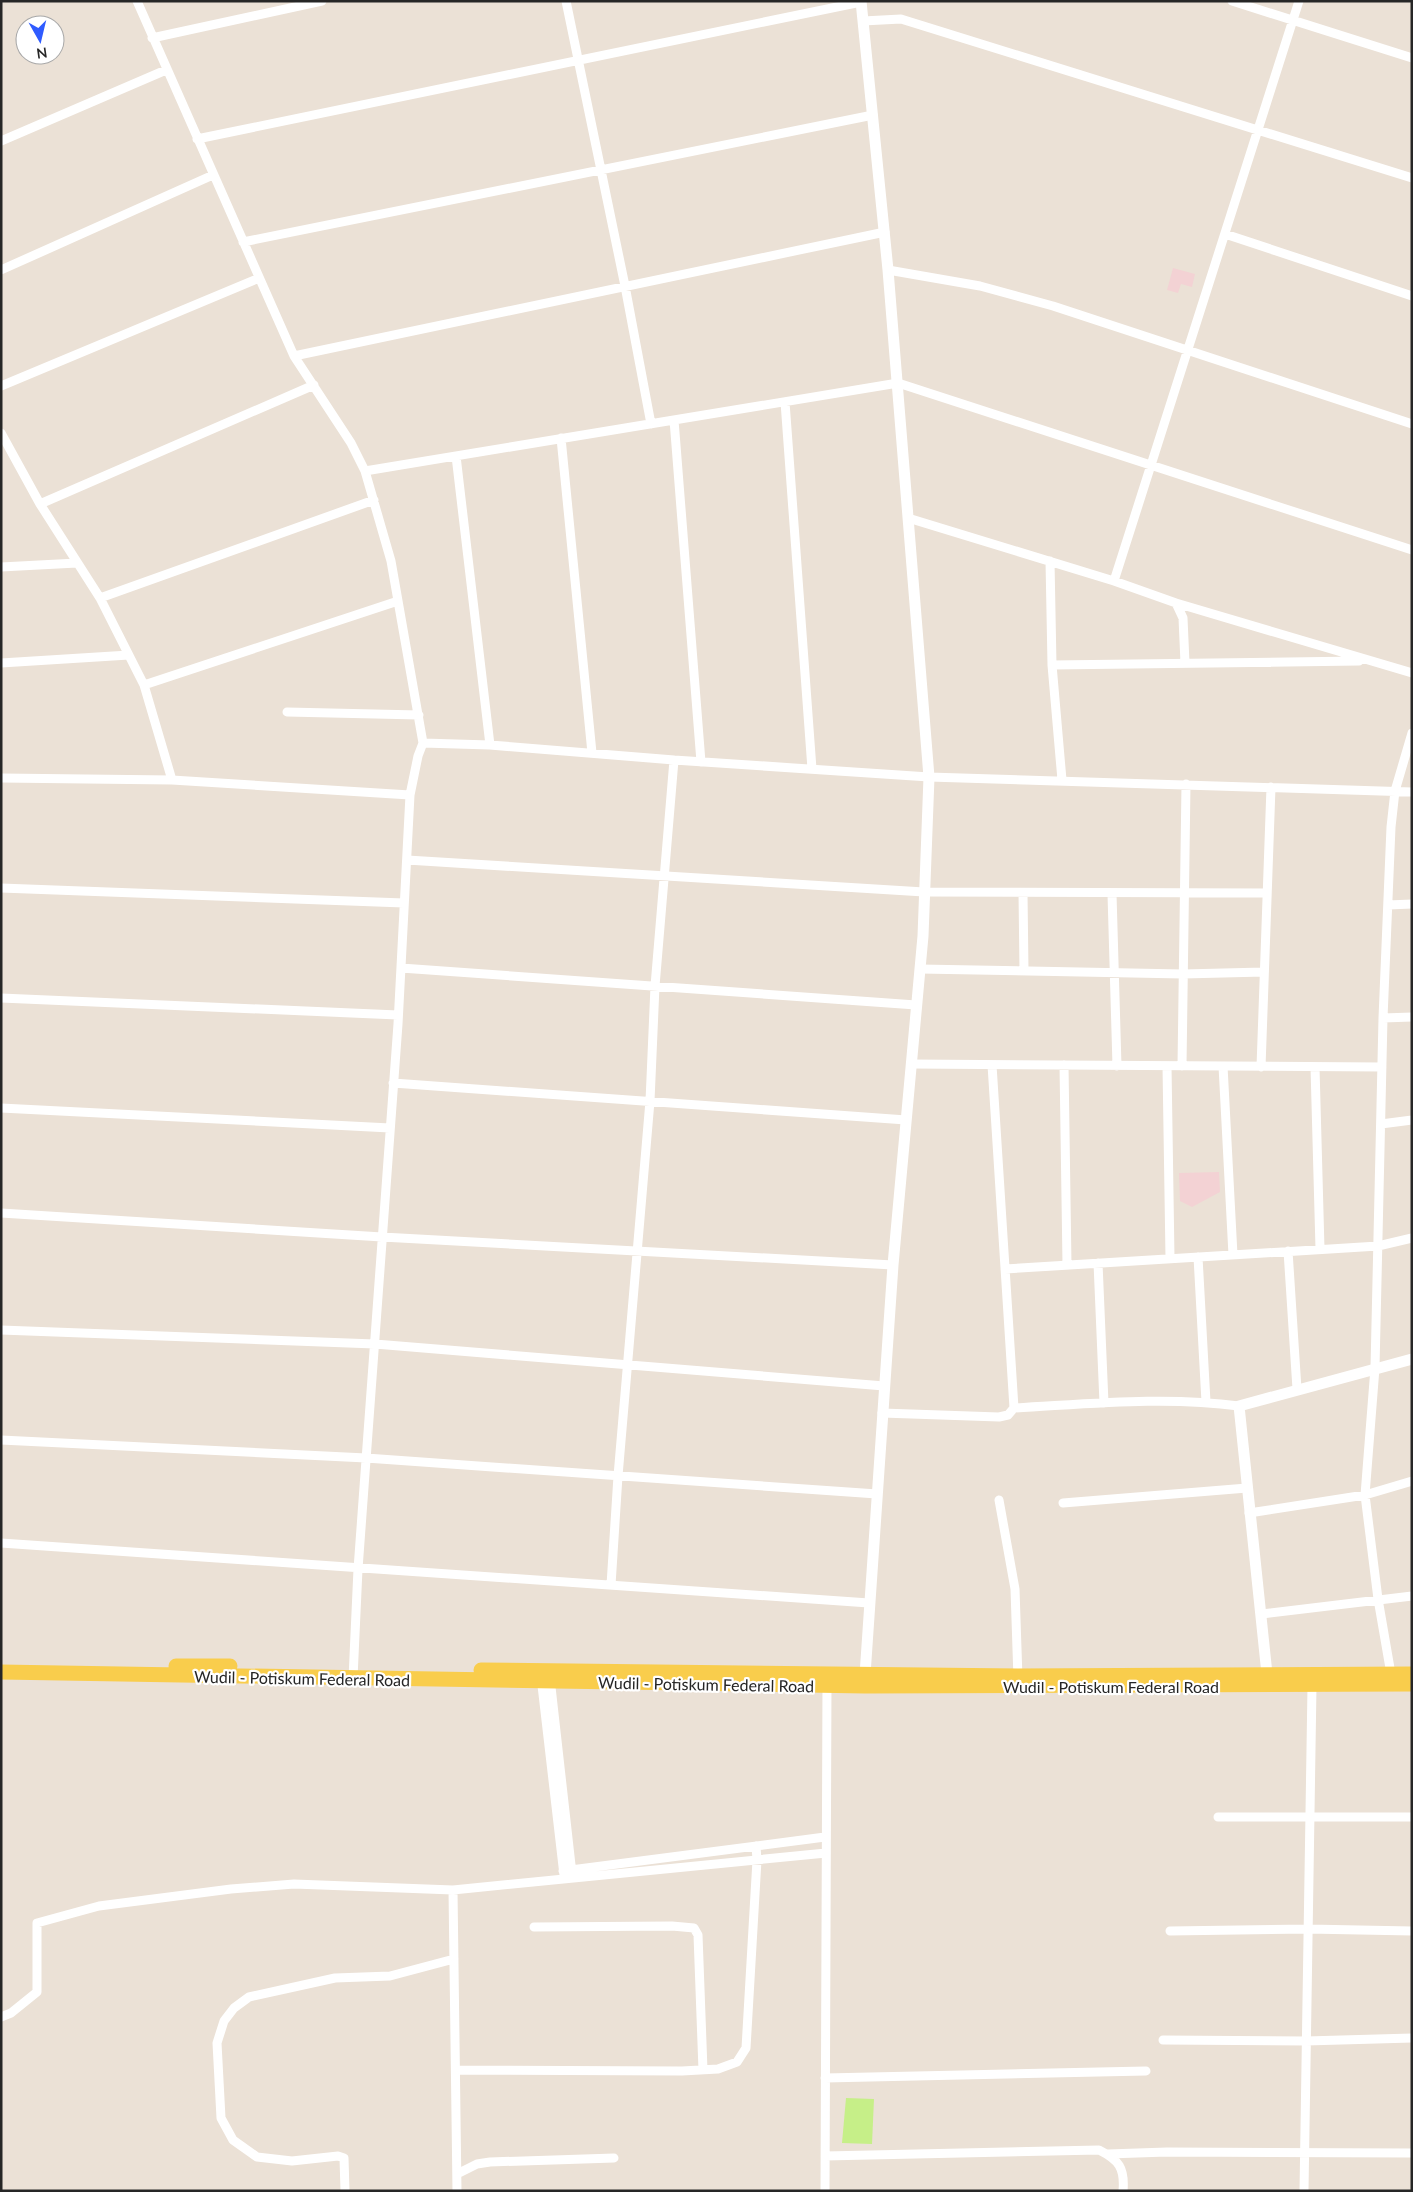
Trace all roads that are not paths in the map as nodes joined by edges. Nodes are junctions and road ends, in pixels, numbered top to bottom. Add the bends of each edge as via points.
1 (137, 1) edge
2 (322, 1) edge
3 (566, 1) edge
4 (1232, 1) edge
5 (1299, 1) edge
6 (861, 2) edge
7 (1292, 20) junction
8 (863, 21) junction
9 (152, 38) junction
10 (1412, 58) edge
11 (580, 60) junction
12 (166, 70) junction
13 (873, 115) junction
14 (1258, 130) junction
15 (198, 140) junction
16 (1, 141) edge
17 (601, 170) junction
18 (213, 175) junction
19 (1412, 178) edge
20 (884, 232) junction
21 (1225, 234) junction
22 (243, 242) junction
23 (1, 270) edge
24 (888, 270) junction
25 (259, 278) junction
26 (625, 286) junction
27 (1412, 296) edge
28 (1188, 351) junction
29 (294, 356) junction
30 (898, 383) junction
31 (314, 385) junction
32 (1, 386) edge
33 (785, 402) junction
34 (674, 420) junction
35 (651, 424) junction
36 (1412, 424) edge
37 (1, 433) edge
38 (561, 438) junction
39 (456, 456) junction
40 (1152, 466) junction
41 (365, 471) junction
42 (374, 500) junction
43 (40, 504) junction
44 (908, 518) junction
45 (1412, 550) edge
46 (1050, 561) junction
47 (77, 563) junction
48 (1, 567) edge
49 (1114, 581) junction
50 (100, 598) junction
51 (398, 601) junction
52 (1176, 603) junction
53 (129, 655) junction
54 (1370, 660) junction
55 (1, 663) edge
56 (1185, 663) junction
57 (1052, 665) junction
58 (1412, 673) edge
59 (144, 685) junction
60 (286, 712) dead end
61 (419, 716) junction
62 (1412, 733) edge
63 (423, 743) junction
64 (490, 745) junction
65 (592, 753) junction
66 (674, 760) junction
67 (701, 762) junction
68 (812, 769) junction
69 (929, 777) junction
70 (1, 778) edge
71 (172, 780) junction
72 (1062, 780) junction
73 (1186, 784) junction
74 (1271, 787) junction
75 (1395, 791) junction
76 (1412, 792) edge
77 (410, 795) junction
78 (407, 860) junction
79 (664, 876) junction
80 (1, 888) edge
81 (924, 892) junction
82 (1023, 893) junction
83 (1267, 893) junction
84 (1112, 894) junction
85 (1185, 894) junction
86 (404, 903) junction
87 (1412, 904) edge
88 (1388, 905) junction
89 (401, 968) junction
90 (920, 969) junction
91 (1024, 971) junction
92 (1113, 972) junction
93 (1264, 972) junction
94 (1183, 974) junction
95 (655, 986) junction
96 (1, 998) edge
97 (916, 1005) junction
98 (398, 1015) junction
99 (1412, 1017) edge
100 (1384, 1018) junction
101 (911, 1064) junction
102 (992, 1065) junction
103 (1064, 1065) junction
104 (1117, 1066) junction
105 (1167, 1066) junction
106 (1182, 1066) junction
107 (1222, 1066) junction
108 (1261, 1067) junction
109 (1315, 1067) junction
110 (1382, 1067) junction
111 (393, 1083) junction
112 (650, 1102) junction
113 (1, 1108) edge
114 (906, 1120) junction
115 (1412, 1120) edge
116 (1381, 1124) junction
117 (390, 1128) junction
118 (1, 1213) edge
119 (382, 1237) junction
120 (1412, 1238) edge
121 (1378, 1246) junction
122 (1320, 1249) junction
123 (637, 1251) junction
124 (1288, 1251) junction
125 (1233, 1255) junction
126 (1198, 1257) junction
127 (1170, 1258) junction
128 (1098, 1263) junction
129 (893, 1264) junction
130 (1067, 1265) junction
131 (1005, 1268) junction
132 (1, 1330) edge
133 (375, 1344) junction
134 (1412, 1359) edge
135 (627, 1365) junction
136 (1375, 1368) junction
137 (884, 1386) junction
138 (1297, 1390) junction
139 (1206, 1402) junction
140 (1104, 1403) junction
141 (1239, 1406) junction
142 (1014, 1408) junction
143 (882, 1414) junction
144 (1, 1440) edge
145 (366, 1458) junction
146 (618, 1476) junction
147 (1412, 1481) edge
148 (1247, 1488) junction
149 (877, 1494) junction
150 (1365, 1494) junction
151 (999, 1500) dead end
152 (1063, 1503) dead end
153 (1249, 1513) junction
154 (1, 1543) edge
155 (358, 1569) junction
156 (611, 1586) junction
157 (1412, 1596) edge
158 (1378, 1599) junction
159 (869, 1602) junction
160 (1262, 1614) junction
161 (1, 1663) edge
162 (1, 1672) edge
163 (353, 1672) junction
164 (865, 1674) junction
165 (1267, 1674) junction
166 (1391, 1674) junction
167 (1412, 1674) edge
168 (546, 1676) junction
169 (827, 1679) junction
170 (1018, 1681) junction
171 (1412, 1684) edge
172 (1312, 1686) junction
173 (1218, 1817) dead end
174 (1412, 1817) edge
175 (1310, 1818) junction
176 (825, 1837) junction
177 (756, 1846) junction
178 (826, 1853) junction
179 (757, 1860) junction
180 (568, 1875) junction
181 (453, 1890) junction
182 (534, 1927) dead end
183 (1308, 1929) junction
184 (1170, 1931) dead end
185 (1412, 1931) edge
186 (454, 1959) junction
187 (1, 2017) edge
188 (1412, 2038) edge
189 (1163, 2040) dead end
190 (1306, 2041) junction
191 (456, 2070) junction
192 (702, 2070) junction
193 (1146, 2071) dead end
194 (825, 2078) junction
195 (1304, 2152) junction
196 (1412, 2153) edge
197 (1108, 2154) junction
198 (825, 2156) junction
199 (614, 2158) dead end
200 (457, 2174) junction
201 (345, 2191) edge
202 (457, 2191) edge
203 (825, 2191) edge
204 (1123, 2191) edge
205 (1304, 2191) edge

1 - 9 street
2 - 9 street
3 - 11 street
4 - 7 street
5 - 7 street
6 - 8 street
6 - 11 street
7 - 10 street
7 - 14 street
8 - 13 street
8 - 14 street via 900,19
9 - 12 street
11 - 15 street
11 - 17 street
12 - 15 street
12 - 16 street
13 - 17 street
13 - 20 street
14 - 19 street
14 - 21 street
15 - 18 street
17 - 22 street
17 - 26 street
18 - 22 street
18 - 23 street
20 - 24 street
20 - 26 street
21 - 27 street
21 - 28 street
22 - 25 street
24 - 28 street via 980,286 1053,306
24 - 30 street
25 - 29 street
25 - 32 street
26 - 29 street
26 - 35 street
28 - 36 street
28 - 40 street
29 - 31 street
30 - 33 street
30 - 40 street
30 - 44 street
31 - 41 street via 352,443
31 - 43 street
33 - 34 street
33 - 68 street
34 - 35 street
34 - 67 street
35 - 38 street
37 - 43 street
38 - 39 street
38 - 65 street
39 - 41 street
39 - 64 street
40 - 45 street
40 - 49 street
41 - 42 street
42 - 50 street
42 - 51 street
43 - 47 street
44 - 46 street
44 - 69 street
46 - 49 street
46 - 57 street
47 - 48 street
47 - 50 street
49 - 52 street
50 - 53 street
51 - 59 street
51 - 61 street
52 - 54 street
52 - 56 street via 1183,618
53 - 55 street
53 - 59 street
54 - 56 street
54 - 58 street
56 - 57 street
57 - 72 street
59 - 71 street
60 - 61 street
61 - 63 street
62 - 75 street
63 - 64 street
63 - 77 street
64 - 65 street
65 - 66 street
66 - 67 street
66 - 79 street
67 - 68 street
68 - 69 street
69 - 72 street
69 - 81 street
70 - 71 street
71 - 77 street
72 - 73 street
73 - 74 street
73 - 85 street
74 - 75 street
74 - 83 street
75 - 76 street
75 - 88 street
77 - 78 street
78 - 79 street
78 - 86 street
79 - 81 street
79 - 95 street
80 - 86 street
81 - 82 street
81 - 90 street
82 - 84 street
82 - 91 street
83 - 85 street
83 - 93 street
84 - 85 street
84 - 92 street
85 - 94 street
86 - 89 street
87 - 88 street
88 - 100 street
89 - 95 street
89 - 98 street
90 - 91 street
90 - 97 street
91 - 92 street
92 - 94 street
92 - 104 street
93 - 94 street
93 - 108 street
94 - 106 street
95 - 97 street
95 - 112 street
96 - 98 street
97 - 101 street
98 - 111 street
99 - 100 street
100 - 110 street
101 - 102 street
101 - 114 street
102 - 103 street
102 - 131 street
103 - 104 street
103 - 130 street
104 - 105 street
105 - 106 street
105 - 127 street
106 - 107 street
107 - 108 street
107 - 125 street
108 - 109 street
109 - 110 street
109 - 122 street
110 - 116 street
111 - 112 street
111 - 117 street
112 - 114 street
112 - 123 street
113 - 117 street
114 - 129 street
115 - 116 street
116 - 121 street
117 - 119 street
118 - 119 street
119 - 123 street
119 - 133 street
120 - 121 street
121 - 122 street
121 - 136 street
122 - 124 street
123 - 129 street
123 - 135 street
124 - 125 street
124 - 138 street
125 - 126 street
126 - 127 street
126 - 139 street
127 - 128 street
128 - 130 street
128 - 140 street
129 - 137 street
130 - 131 street
131 - 142 street
132 - 133 street
133 - 135 street
133 - 145 street
134 - 136 street
135 - 137 street
135 - 146 street
136 - 138 street
136 - 150 street
137 - 143 street
138 - 141 street
139 - 140 street
139 - 141 street
140 - 142 street
141 - 148 street
142 - 143 street via 1008,1415 1000,1416
143 - 149 street
144 - 145 street
145 - 146 street
145 - 155 street
146 - 149 street
146 - 156 street
147 - 150 street
148 - 152 street
148 - 153 street
149 - 159 street
150 - 153 street
150 - 158 street
151 - 170 street via 1015,1589
153 - 160 street
154 - 155 street
155 - 156 street
155 - 163 street
156 - 159 street
157 - 158 street
158 - 160 street
158 - 166 street
159 - 164 street
160 - 165 street
161 - 163 main road, Wudil - Potiskum Federal Road
162 - 163 main road, Wudil - Potiskum Federal Road
163 - 168 main road, Wudil - Potiskum Federal Road
164 - 169 main road, Wudil - Potiskum Federal Road
164 - 170 main road, Wudil - Potiskum Federal Road
165 - 166 main road, Wudil - Potiskum Federal Road
165 - 170 main road, Wudil - Potiskum Federal Road
166 - 167 main road, Wudil - Potiskum Federal Road
168 - 169 main road, Wudil - Potiskum Federal Road
168 - 180 street
169 - 170 main road, Wudil - Potiskum Federal Road
169 - 176 street
170 - 172 main road, Wudil - Potiskum Federal Road
171 - 172 main road, Wudil - Potiskum Federal Road
172 - 175 street
173 - 175 street
174 - 175 street
175 - 183 street
176 - 177 street
176 - 178 street
177 - 179 street
177 - 180 street
178 - 179 street
178 - 194 street
179 - 180 street
179 - 192 street via 746,2048 737,2062 718,2069
180 - 181 street
181 - 186 street
181 - 187 street via 294,1884 99,1906 37,1923 37,1992
182 - 192 street via 694,1928 698,1935
183 - 184 street
183 - 185 street
183 - 190 street
186 - 191 street
186 - 201 street via 390,1976 335,1978 249,1997 224,2021 217,2044 221,2118 232,2140 257,2157 292,2161 344,2158
188 - 190 street
189 - 190 street
190 - 195 street
191 - 192 street
191 - 200 street
193 - 194 street
194 - 198 street
195 - 196 street
195 - 197 street
195 - 205 street
197 - 198 street via 1099,2150
197 - 204 street via 1120,2164
198 - 203 street
199 - 200 street via 490,2162 477,2164
200 - 202 street

